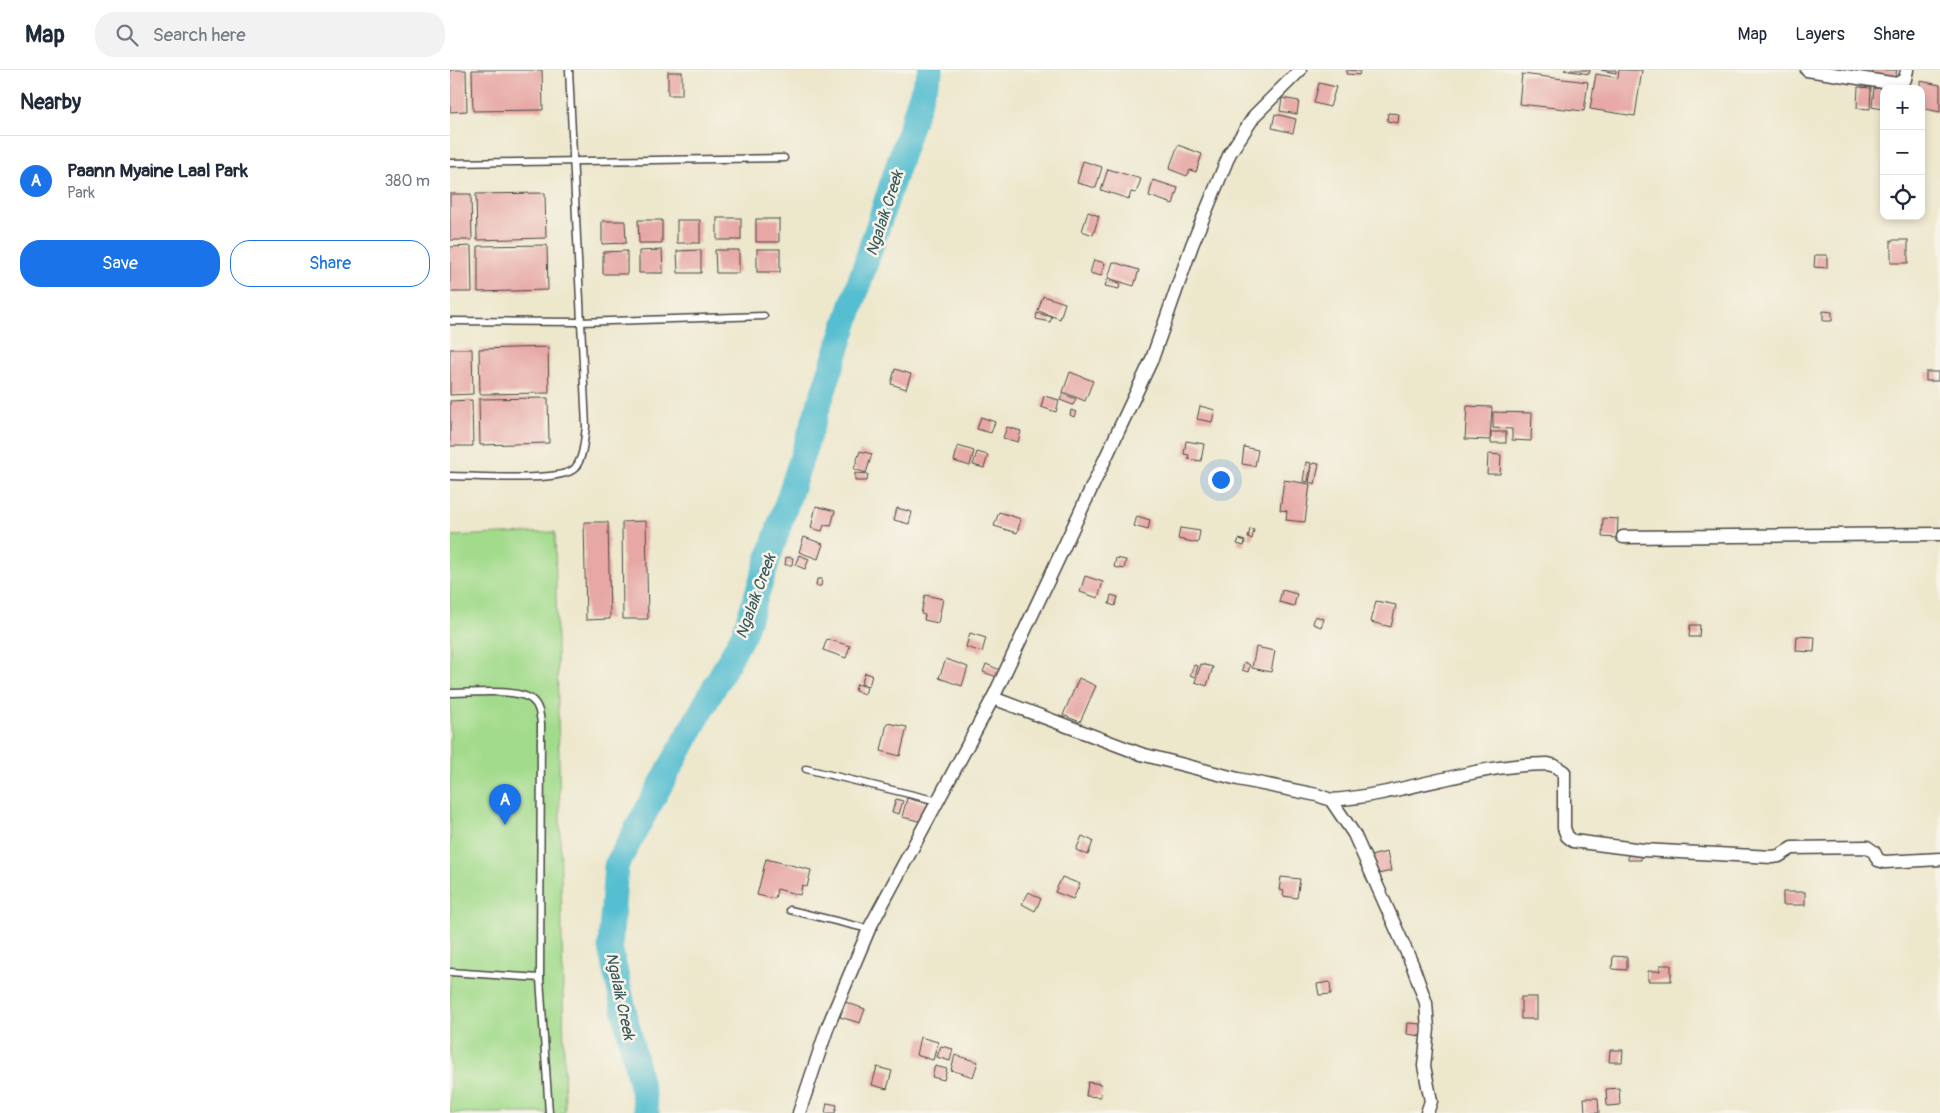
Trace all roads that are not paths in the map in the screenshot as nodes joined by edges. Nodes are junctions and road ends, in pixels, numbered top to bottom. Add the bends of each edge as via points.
1 (569, 70) edge
2 (1300, 70) edge
3 (1807, 70) edge
4 (1907, 70) edge
5 (784, 158) dead end
6 (572, 162) junction
7 (450, 163) edge
8 (764, 316) dead end
9 (450, 321) edge
10 (580, 322) junction
11 (450, 476) edge
12 (1940, 534) edge
13 (1623, 537) dead end
14 (450, 693) edge
15 (993, 698) junction
16 (806, 769) dead end
17 (1331, 800) junction
18 (938, 801) junction
19 (1940, 859) edge
20 (790, 910) dead end
21 (869, 929) junction
22 (450, 972) edge
23 (540, 978) junction
24 (549, 1113) edge
25 (799, 1113) edge
26 (1427, 1113) edge

1 - 6 lane
2 - 15 street via 1255,115 1230,153 1192,245 1152,359
3 - 4 street via 1898,84 1905,79
5 - 6 lane
6 - 7 lane
6 - 10 lane
8 - 10 lane
9 - 10 lane
10 - 11 lane via 586,427 575,468 544,477
12 - 13 street
14 - 23 lane via 515,693 530,698 539,709
15 - 17 street via 1141,754
15 - 18 street
16 - 18 lane
17 - 19 street via 1363,798 1498,768 1548,764 1564,772 1564,828 1573,841 1644,850 1772,857 1792,848 1867,847 1878,860 1885,862
17 - 26 street via 1354,834 1426,1003 1428,1029 1424,1066 1431,1101
18 - 21 street
20 - 21 lane
21 - 25 street via 828,1026
22 - 23 lane
23 - 24 lane

